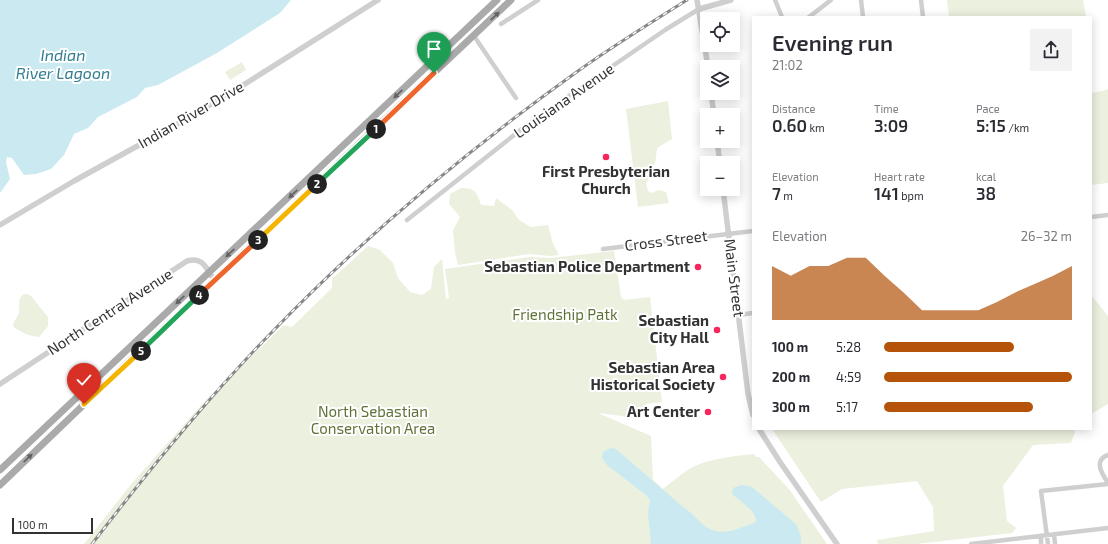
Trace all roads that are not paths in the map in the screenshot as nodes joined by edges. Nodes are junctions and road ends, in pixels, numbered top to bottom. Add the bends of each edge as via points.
1 (378, 0) edge
2 (497, 0) edge
3 (511, 0) edge
4 (538, 0) edge
5 (697, 0) edge
6 (731, 0) edge
7 (774, 0) edge
8 (831, 0) edge
9 (861, 0) edge
10 (921, 0) edge
11 (699, 9) junction
12 (481, 16) junction
13 (782, 16) edge
14 (810, 16) edge
15 (863, 16) edge
16 (923, 16) edge
17 (501, 24) dead end
18 (464, 32) junction
19 (474, 36) junction
20 (459, 50) junction
21 (707, 60) edge
22 (516, 98) dead end
23 (724, 196) edge
24 (1108, 215) edge
25 (1092, 217) edge
26 (407, 220) dead end
27 (0, 225) edge
28 (752, 231) edge
29 (728, 233) junction
30 (603, 249) dead end
31 (209, 273) junction
32 (215, 281) junction
33 (752, 313) edge
34 (738, 315) junction
35 (119, 358) junction
36 (124, 366) junction
37 (0, 384) edge
38 (752, 411) edge
39 (760, 430) edge
40 (1108, 455) edge
41 (0, 470) edge
42 (1108, 484) edge
43 (0, 486) edge
44 (1108, 528) edge
45 (1054, 534) junction
46 (1047, 535) junction
47 (1040, 536) junction
48 (837, 544) edge
49 (971, 544) edge
50 (1042, 544) edge
51 (1048, 544) edge
52 (1055, 544) edge

1 - 27 street, Indian River Drive via 237,89
2 - 12 main road
19 -> 3 main road
4 - 17 street
5 - 11 street
6 - 11 street, Louisiana Avenue
7 - 13 street
8 - 14 street
9 - 15 street
10 - 16 street
11 - 21 street
11 - 26 street, Louisiana Avenue via 528,124
12 - 18 main road
12 - 19 main road
18 - 20 main road
18 -> 31 main road
19 - 20 main road
19 - 22 street
20 - 32 main road
23 - 29 street, Main Street
24 - 25 street
28 - 29 street, Cross Street
29 - 30 street, Cross Street
29 - 34 street, Main Street
31 - 32 street, North Central Avenue
31 -> 35 main road
31 - 37 street, North Central Avenue via 199,260 187,261
32 - 36 main road
33 - 34 street
34 - 38 street, Main Street
35 - 36 street
35 - 41 main road
43 -> 36 main road
39 - 48 street
40 - 42 street via 1101,459 1100,463 1101,474
42 - 46 street via 1041,492
44 - 45 street
45 - 46 street
45 - 52 street
46 - 47 street
46 - 51 street
47 - 49 street
47 - 50 street

